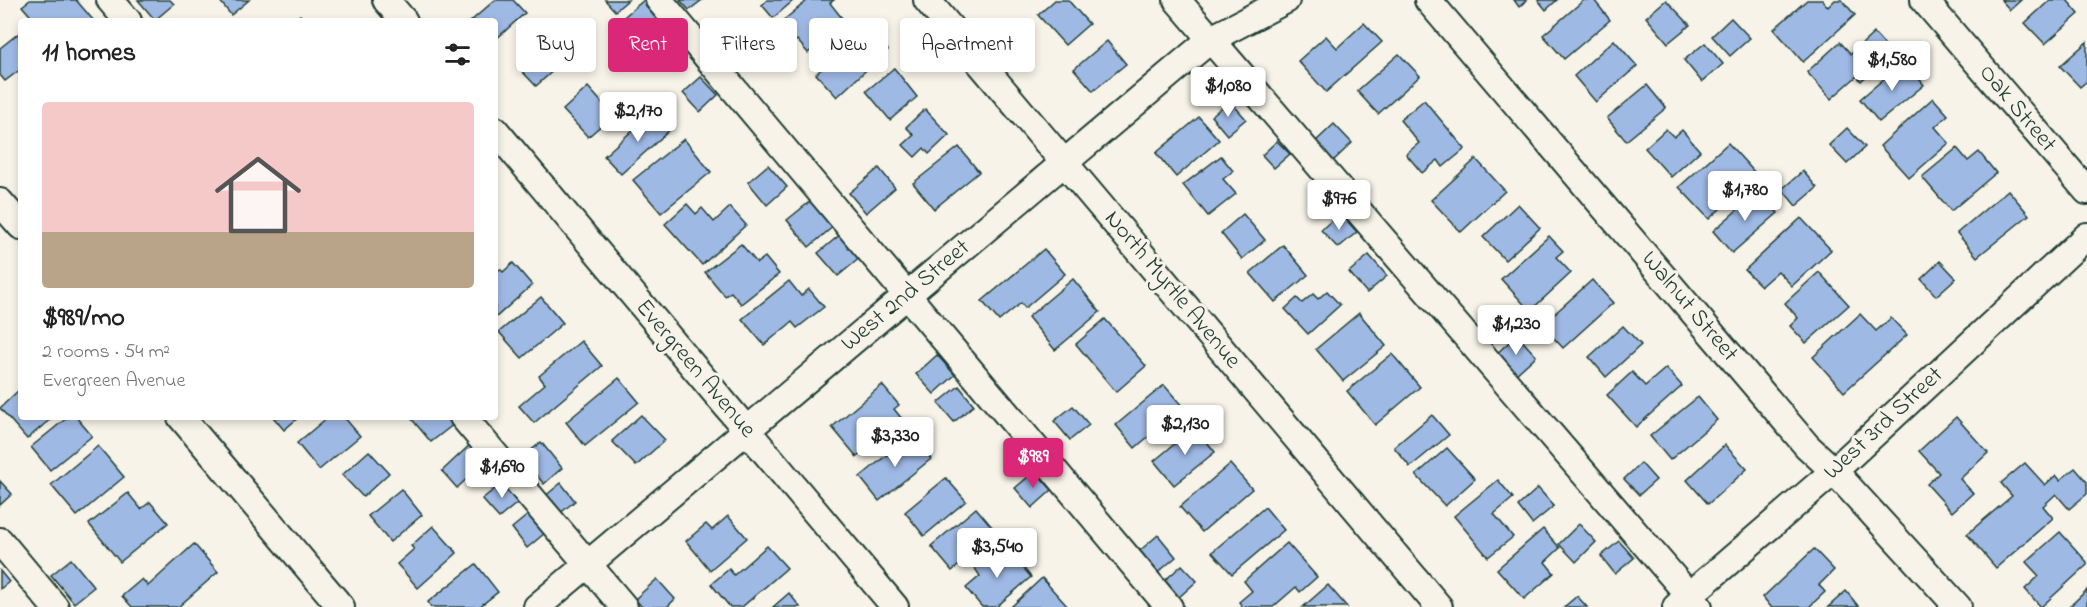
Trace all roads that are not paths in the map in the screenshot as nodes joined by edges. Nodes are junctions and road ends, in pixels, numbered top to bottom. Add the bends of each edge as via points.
1 (110, 0) edge
2 (386, 0) edge
3 (659, 0) edge
4 (927, 0) edge
5 (1177, 0) edge
6 (1286, 0) edge
7 (1428, 0) edge
8 (1924, 0) edge
9 (125, 18) edge
10 (401, 18) edge
11 (1211, 39) junction
12 (498, 134) edge
13 (1065, 163) junction
14 (2087, 191) edge
15 (0, 201) edge
16 (18, 222) edge
17 (2087, 236) edge
18 (907, 296) junction
19 (184, 420) edge
20 (466, 420) edge
21 (747, 431) junction
22 (1834, 471) junction
23 (0, 541) edge
24 (588, 564) junction
25 (1688, 603) edge
26 (55, 607) edge
27 (341, 607) edge
28 (537, 607) edge
29 (624, 607) edge
30 (895, 607) edge
31 (1169, 607) edge
32 (1438, 607) edge
33 (1958, 607) edge

1 - 9 street
2 - 10 street
3 - 18 street
4 - 13 street, North Myrtle Avenue
5 - 11 street
6 - 11 street, West 2nd Street
7 - 22 street, Walnut Street via 1807,446
8 - 14 street, Oak Street
11 - 13 street, West 2nd Street
11 - 25 street
12 - 21 street, Evergreen Avenue
13 - 18 street, West 2nd Street
13 - 32 street, North Myrtle Avenue
15 - 16 street
17 - 22 street, West 3rd Street
18 - 21 street, West 2nd Street
18 - 31 street
19 - 27 street
20 - 24 street
21 - 24 street, West 2nd Street
21 - 30 street, Evergreen Avenue
22 - 25 street, West 3rd Street
22 - 33 street, Walnut Street
23 - 26 street
24 - 28 street, West 2nd Street
24 - 29 street

